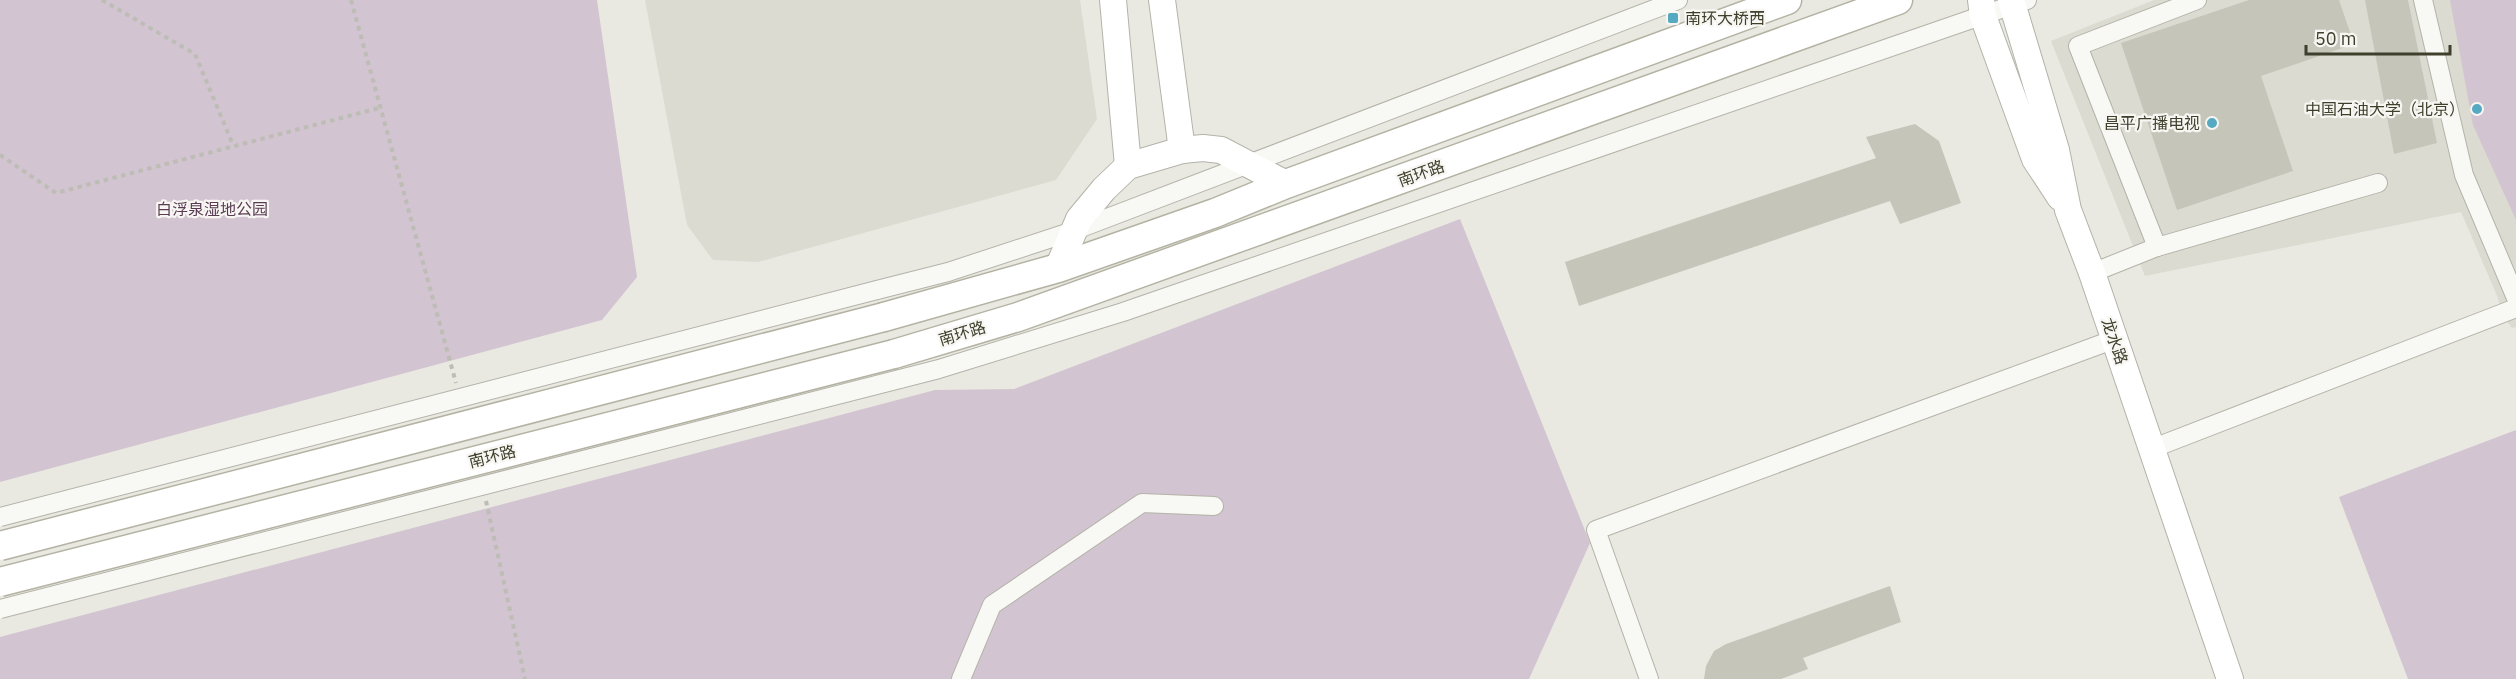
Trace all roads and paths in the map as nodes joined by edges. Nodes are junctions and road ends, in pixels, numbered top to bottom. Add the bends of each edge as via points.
1 (102, 0) edge
2 (351, 0) edge
3 (1113, 0) edge
4 (1162, 0) edge
5 (1678, 0) edge
6 (1787, 0) edge
7 (1898, 0) edge
8 (2197, 0) edge
9 (2422, 0) edge
10 (2017, 2) edge
11 (1982, 8) edge
12 (380, 108) junction
13 (233, 145) junction
14 (1182, 150) junction
15 (0, 155) edge
16 (1128, 166) junction
17 (1248, 166) junction
18 (2378, 183) dead end
19 (1286, 184) junction
20 (2068, 210) junction
21 (1073, 231) junction
22 (2157, 247) junction
23 (1058, 268) junction
24 (2092, 273) junction
25 (2516, 298) edge
26 (880, 303) junction
27 (2516, 308) edge
28 (2115, 339) junction
29 (897, 366) junction
30 (459, 394) dead end
31 (2151, 449) junction
32 (485, 498) dead end
33 (1214, 506) dead end
34 (0, 517) edge
35 (0, 546) edge
36 (0, 582) edge
37 (0, 609) edge
38 (525, 679) edge
39 (961, 679) edge
40 (1649, 679) edge
41 (2230, 679) edge

1 - 13 path via 195,54
2 - 12 path
3 - 16 street
4 - 14 street
5 - 17 street
6 - 19 main road
7 - 29 main road, 南环路 via 1041,309
8 - 22 street via 2078,46
9 - 25 street via 2464,175
10 - 11 street
10 - 20 street, 龙水路
11 - 20 street via 2035,159
11 - 29 street via 1123,312 939,369
12 - 13 path
12 - 30 path
13 - 15 path via 57,193
14 - 16 street
14 - 17 street via 1221,150
16 - 21 street via 1098,196
17 - 19 street
17 - 21 street
18 - 22 street
19 - 23 main road
20 - 24 street, 龙水路
21 - 23 street
21 - 26 street via 948,272
22 - 24 street
23 - 26 main road
24 - 28 street, 龙水路
26 - 34 street, bridge
26 - 35 main road, bridge
27 - 31 street
28 - 31 street, 龙水路
28 - 40 street via 1596,530
29 - 36 main road, 南环路, bridge
29 - 37 street, bridge
31 - 41 street, 龙水路
32 - 38 path
33 - 39 street via 1142,503 992,605

